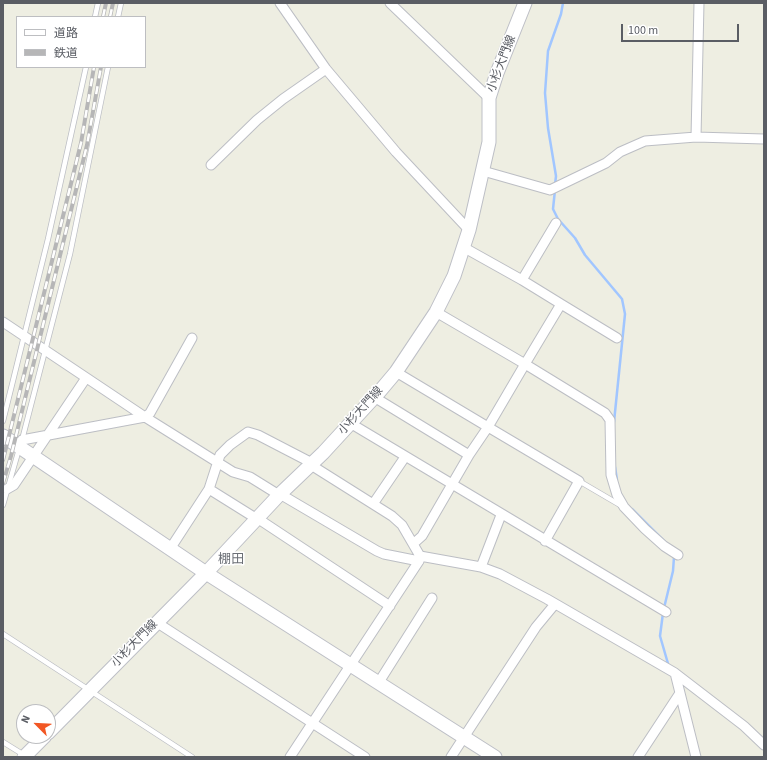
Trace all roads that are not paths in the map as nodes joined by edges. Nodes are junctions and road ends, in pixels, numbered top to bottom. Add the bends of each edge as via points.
1 (98, 3) edge
2 (121, 3) edge
3 (390, 3) edge
4 (525, 3) edge
5 (699, 3) edge
6 (283, 4) edge
7 (95, 16) edge
8 (118, 16) edge
9 (86, 68) edge
10 (108, 68) edge
11 (326, 69) junction
12 (489, 98) junction
13 (696, 137) junction
14 (764, 139) edge
15 (211, 165) dead end
16 (483, 171) junction
17 (556, 223) dead end
18 (469, 230) junction
19 (463, 247) junction
20 (522, 280) junction
21 (561, 304) junction
22 (436, 312) junction
23 (3, 322) edge
24 (24, 336) junction
25 (192, 338) dead end
26 (617, 338) dead end
27 (45, 350) junction
28 (525, 364) junction
29 (396, 372) junction
30 (86, 378) junction
31 (374, 397) junction
32 (145, 417) junction
33 (3, 420) edge
34 (350, 424) junction
35 (488, 427) junction
36 (3, 436) edge
37 (47, 436) junction
38 (20, 443) junction
39 (469, 455) junction
40 (405, 457) junction
41 (33, 458) junction
42 (218, 461) junction
43 (311, 464) junction
44 (578, 482) junction
45 (451, 485) junction
46 (209, 489) junction
47 (7, 490) junction
48 (280, 494) junction
49 (373, 504) junction
50 (3, 505) edge
51 (624, 507) junction
52 (501, 515) junction
53 (257, 519) junction
54 (545, 541) junction
55 (413, 544) junction
56 (170, 548) junction
57 (678, 555) dead end
58 (420, 559) junction
59 (480, 567) junction
60 (206, 573) junction
61 (432, 598) dead end
62 (555, 604) junction
63 (390, 606) junction
64 (666, 612) dead end
65 (156, 622) junction
66 (3, 634) edge
67 (351, 664) junction
68 (675, 672) junction
69 (379, 682) junction
70 (89, 690) junction
71 (680, 693) junction
72 (312, 723) junction
73 (56, 725) edge
74 (464, 738) junction
75 (3, 742) edge
76 (37, 744) edge
77 (764, 746) edge
78 (25, 757) edge
79 (192, 757) edge
80 (290, 757) edge
81 (365, 757) edge
82 (452, 757) edge
83 (494, 757) edge
84 (638, 757) edge
85 (696, 757) edge

1 - 7 lane
2 - 8 lane
3 - 12 street
4 - 12 main road, 小杉大門線
5 - 13 street
6 - 11 street
9 - 24 lane
10 - 27 lane via 70,254
11 - 15 street via 257,120
11 - 18 street via 396,152
12 - 16 main road, 小杉大門線 via 489,142
13 - 14 street
13 - 16 street via 645,141 550,190
16 - 18 main road, 小杉大門線
17 - 20 street
18 - 19 main road, 小杉大門線
19 - 20 street
19 - 22 main road, 小杉大門線 via 454,276
20 - 21 street
21 - 26 street
21 - 28 street
22 - 28 street
22 - 29 main road, 小杉大門線
23 - 24 street
24 - 27 street
24 - 33 lane
25 - 32 street via 150,413
27 - 30 street
27 - 38 lane
28 - 35 street
28 - 51 street via 605,413 610,420 611,475
29 - 31 main road, 小杉大門線
29 - 35 street
30 - 32 street
30 - 37 street
31 - 34 main road, 小杉大門線
31 - 39 street
32 - 37 street
32 - 42 street
34 - 40 street
34 - 43 main road, 小杉大門線
35 - 39 street
35 - 44 street
36 - 38 main road
37 - 38 street
37 - 41 street
38 - 41 main road
38 - 47 lane
39 - 45 street
40 - 45 street
40 - 49 street
41 - 47 street via 14,485
41 - 56 main road
42 - 43 street via 230,445 248,432
42 - 46 street
42 - 48 street via 233,472 250,477
43 - 48 main road, 小杉大門線
43 - 49 street
44 - 51 lane
44 - 54 street
45 - 52 street
45 - 55 street via 422,536
46 - 53 street
46 - 56 street
47 - 50 lane
48 - 53 main road, 小杉大門線
48 - 58 street via 377,551
49 - 55 street via 402,525
51 - 57 street via 655,538
52 - 54 street
52 - 59 street
53 - 60 main road, 小杉大門線
53 - 63 street
54 - 64 street
55 - 58 street
56 - 60 main road
58 - 59 street
58 - 63 street
59 - 62 street via 500,574
60 - 65 main road, 小杉大門線
60 - 67 main road
61 - 69 street
62 - 68 street
62 - 74 street via 505,673
63 - 67 street
65 - 70 main road, 小杉大門線
65 - 72 street
66 - 70 lane
67 - 69 main road
67 - 72 street
68 - 71 street
68 - 77 street via 744,726
69 - 74 main road
70 - 73 main road, 小杉大門線
70 - 79 lane
71 - 84 street
71 - 85 street
72 - 80 street
72 - 81 street
74 - 82 street
74 - 83 main road
75 - 78 lane
76 - 78 main road

